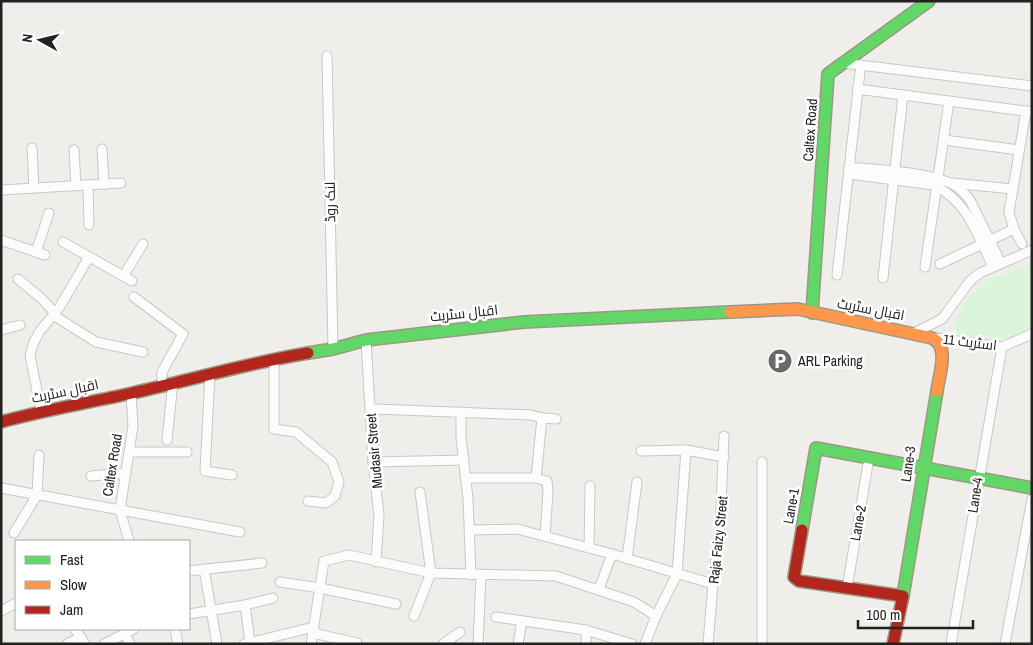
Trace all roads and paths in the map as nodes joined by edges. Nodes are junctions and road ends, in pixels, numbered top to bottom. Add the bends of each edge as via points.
1 (929, 1) edge
2 (327, 56) dead end
3 (843, 63) junction
4 (860, 72) dead end
5 (1032, 86) edge
6 (858, 89) junction
7 (904, 95) junction
8 (949, 101) junction
9 (1029, 111) edge
10 (944, 140) junction
11 (32, 148) dead end
12 (102, 149) dead end
13 (74, 150) dead end
14 (1019, 150) junction
15 (849, 171) junction
16 (895, 176) junction
17 (937, 182) junction
18 (121, 183) dead end
19 (950, 183) junction
20 (104, 184) junction
21 (88, 185) junction
22 (76, 186) junction
23 (34, 188) junction
24 (1013, 189) junction
25 (1, 190) edge
26 (49, 213) dead end
27 (89, 225) dead end
28 (1014, 229) junction
29 (1, 240) edge
30 (63, 242) dead end
31 (986, 242) junction
32 (143, 244) dead end
33 (1022, 244) dead end
34 (1032, 250) edge
35 (89, 257) junction
36 (940, 264) dead end
37 (997, 265) junction
38 (925, 267) dead end
39 (837, 275) dead end
40 (883, 278) dead end
41 (18, 279) dead end
42 (134, 297) dead end
43 (812, 312) junction
44 (54, 314) junction
45 (20, 325) dead end
46 (1, 330) edge
47 (914, 333) junction
48 (1032, 334) edge
49 (936, 338) junction
50 (366, 340) junction
51 (1002, 347) junction
52 (333, 349) junction
53 (143, 352) dead end
54 (274, 359) junction
55 (210, 374) junction
56 (174, 382) junction
57 (162, 385) junction
58 (132, 393) junction
59 (41, 411) junction
60 (461, 412) junction
61 (370, 413) junction
62 (542, 418) junction
63 (556, 419) dead end
64 (1, 422) edge
65 (724, 436) dead end
66 (167, 440) dead end
67 (686, 450) junction
68 (641, 451) dead end
69 (130, 452) junction
70 (187, 452) dead end
71 (39, 455) dead end
72 (724, 457) junction
73 (869, 458) junction
74 (464, 460) junction
75 (373, 462) junction
76 (762, 462) dead end
77 (923, 468) junction
78 (126, 473) junction
79 (232, 475) dead end
80 (91, 476) dead end
81 (467, 478) junction
82 (536, 478) junction
83 (978, 478) junction
84 (637, 482) dead end
85 (590, 486) dead end
86 (1, 488) edge
87 (1032, 488) edge
88 (420, 492) dead end
89 (36, 496) junction
90 (1032, 499) edge
91 (308, 501) dead end
92 (120, 510) junction
93 (470, 530) junction
94 (240, 532) dead end
95 (14, 534) dead end
96 (546, 536) junction
97 (129, 540) edge
98 (589, 548) junction
99 (612, 554) junction
100 (627, 559) junction
101 (376, 562) junction
102 (262, 563) dead end
103 (204, 569) junction
104 (190, 571) edge
105 (431, 573) junction
106 (677, 574) junction
107 (471, 575) junction
108 (481, 575) junction
109 (280, 582) dead end
110 (713, 584) junction
111 (320, 588) junction
112 (847, 588) junction
113 (599, 589) junction
114 (903, 596) junction
115 (273, 598) dead end
116 (15, 604) edge
117 (396, 604) dead end
118 (245, 605) junction
119 (212, 610) junction
120 (1, 611) edge
121 (190, 614) edge
122 (414, 616) dead end
123 (656, 616) junction
124 (496, 617) dead end
125 (522, 621) junction
126 (132, 630) edge
127 (175, 630) edge
128 (313, 630) junction
129 (586, 630) junction
130 (460, 632) dead end
131 (125, 634) junction
132 (80, 636) edge
133 (247, 643) edge
134 (357, 643) edge
135 (67, 644) edge
136 (104, 644) edge
137 (130, 644) edge
138 (178, 644) edge
139 (217, 644) edge
140 (311, 644) edge
141 (443, 644) edge
142 (478, 644) edge
143 (518, 644) edge
144 (586, 644) edge
145 (632, 644) edge
146 (645, 644) edge
147 (708, 644) edge
148 (762, 644) edge
149 (893, 644) edge
150 (951, 644) edge
151 (1005, 644) edge

1 - 3 street, Caltex Road
2 - 52 street, لنک روڈ
3 - 5 street
3 - 43 street, Caltex Road via 828,74
4 - 6 street
6 - 7 street
6 - 15 street
7 - 8 street
7 - 16 street
8 - 9 street
8 - 10 street
9 - 14 street
10 - 14 street
10 - 17 street
11 - 23 street
12 - 20 street
13 - 22 street
14 - 24 street
15 - 16 street
15 - 39 street
16 - 17 street
16 - 40 street
17 - 19 street
17 - 31 street via 968,213
17 - 38 street
18 - 20 street
19 - 24 street
19 - 31 street via 965,193
20 - 21 street
21 - 22 street
21 - 27 street
22 - 23 street
23 - 25 street
24 - 28 street via 1009,212
26 - 29 street via 41,253
28 - 31 street
28 - 33 street
30 - 35 street
31 - 36 street
31 - 37 street
32 - 35 street via 128,278
34 - 37 street
35 - 44 street
37 - 47 street via 970,281 942,319
41 - 44 street
42 - 57 street via 182,334 162,372
43 - 47 street, اقبال سٹریٹ
43 - 50 street, اقبال سٹریٹ via 773,309 524,322
44 - 53 street via 96,342
44 - 59 street via 37,336 30,355
45 - 46 street
47 - 49 street, اقبال سٹریٹ
48 - 51 street, اسٹریٹ 11
49 - 51 street, اسٹریٹ 11
49 - 77 street, Lane-3 via 942,352
50 - 52 street, اقبال سٹریٹ
50 - 61 street, Mudasir Street
51 - 83 street, Lane-4
52 - 54 street, اقبال سٹریٹ
54 - 55 street, اقبال سٹریٹ
54 - 91 street via 274,429 296,432 332,462 339,482 335,496 326,503
55 - 56 street, اقبال سٹریٹ
55 - 79 street via 204,471
56 - 57 street, اقبال سٹریٹ
56 - 66 street
57 - 58 street, اقبال سٹریٹ
58 - 59 street, اقبال سٹریٹ
58 - 69 street, Caltex Road
59 - 64 street, اقبال سٹریٹ
60 - 61 street via 375,409
60 - 62 street
60 - 74 street
61 - 75 street, Mudasir Street
62 - 63 street
62 - 82 street
65 - 72 street, Raja Faizy Street
67 - 68 street
67 - 72 street
67 - 106 street
69 - 70 street
69 - 78 street, Caltex Road
71 - 89 street
72 - 110 street, Raja Faizy Street
73 - 77 street
73 - 112 street, Lane-2
73 - 112 street, Lane-1 via 816,448 794,570 794,577 799,581
74 - 75 street
74 - 81 street
75 - 101 street, Mudasir Street via 379,515
76 - 148 street
77 - 83 street
77 - 114 street, Lane-3
78 - 80 street
78 - 92 street, Caltex Road
81 - 82 street
81 - 93 street
82 - 96 street via 547,480
83 - 87 street
83 - 150 street, Lane-4
84 - 100 street
85 - 98 street
86 - 89 street
88 - 105 street
89 - 92 street
89 - 95 street
90 - 151 street
92 - 94 street
92 - 97 street, Caltex Road
93 - 96 street via 517,529
93 - 107 street
96 - 98 street
98 - 99 street
99 - 100 street
99 - 113 street
100 - 106 street
101 - 105 street
101 - 111 street via 349,555 324,561
102 - 103 street
103 - 104 street
103 - 119 street
105 - 107 street
105 - 122 street
106 - 110 street
106 - 123 street
107 - 108 street
108 - 113 street via 556,576
108 - 142 street
109 - 111 street
110 - 147 street, Raja Faizy Street
111 - 117 street
111 - 128 street
112 - 114 street
113 - 123 street via 634,602
114 - 149 street, Lane-3
115 - 118 street
116 - 120 street
118 - 119 street
118 - 133 street
119 - 121 street
119 - 139 street
123 - 146 street
124 - 125 street
125 - 129 street
125 - 143 street
126 - 131 street
127 - 138 street
128 - 133 street
128 - 134 street
128 - 140 street
129 - 144 street
129 - 145 street
130 - 141 street
131 - 136 street
131 - 137 street
132 - 135 street

